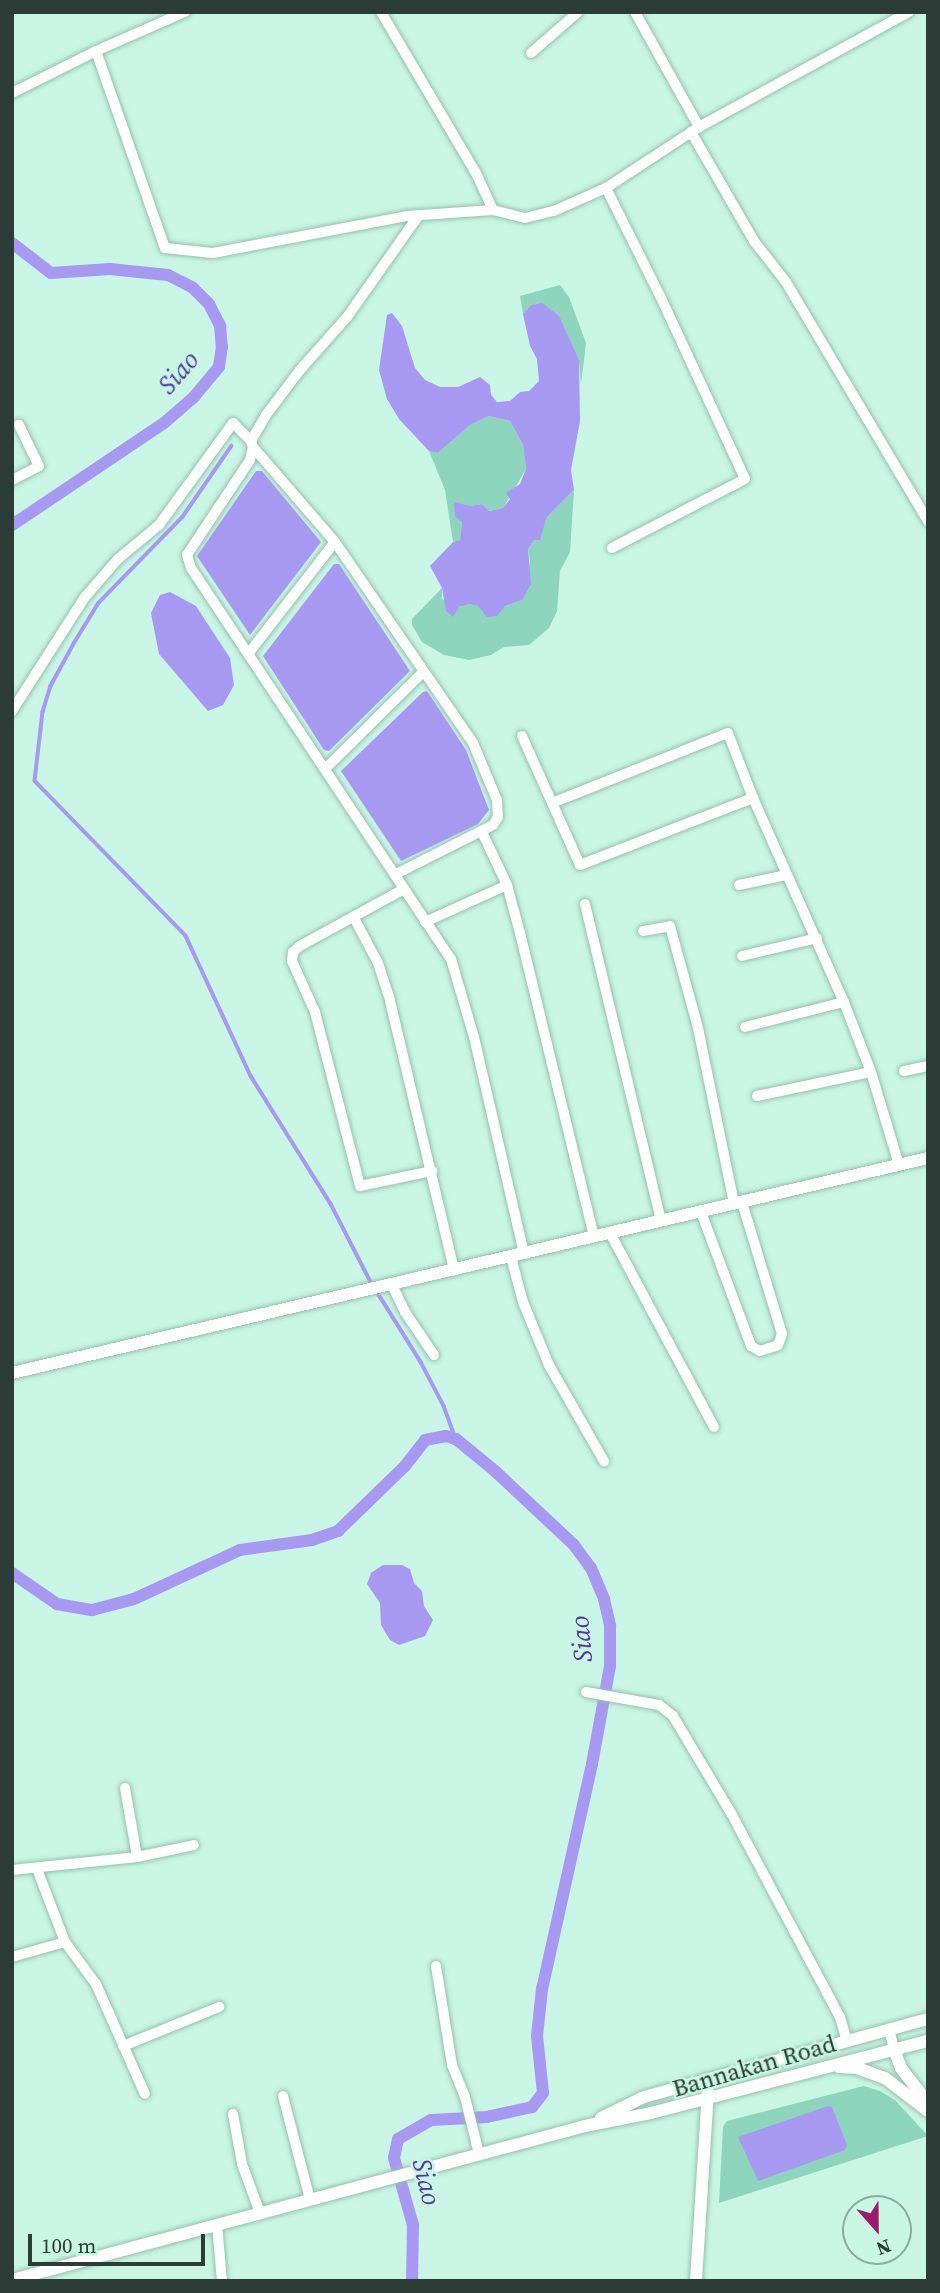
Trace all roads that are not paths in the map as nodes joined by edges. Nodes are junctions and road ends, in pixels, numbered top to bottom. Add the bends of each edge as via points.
1 (185, 12) edge
2 (578, 12) edge
3 (635, 12) edge
4 (909, 12) edge
5 (386, 15) edge
6 (96, 51) junction
7 (531, 53) dead end
8 (12, 93) edge
9 (695, 129) junction
10 (606, 188) junction
11 (494, 210) junction
12 (419, 215) junction
13 (19, 425) dead end
14 (250, 441) junction
15 (12, 480) edge
16 (928, 522) edge
17 (335, 542) junction
18 (612, 548) dead end
19 (248, 654) junction
20 (424, 671) junction
21 (12, 711) edge
22 (522, 736) dead end
23 (326, 769) junction
24 (753, 798) junction
25 (552, 803) junction
26 (482, 832) junction
27 (396, 874) junction
28 (788, 875) junction
29 (507, 885) junction
30 (739, 885) dead end
31 (404, 889) junction
32 (585, 904) dead end
33 (355, 918) junction
34 (425, 922) junction
35 (643, 931) dead end
36 (817, 938) junction
37 (742, 957) dead end
38 (844, 1002) junction
39 (745, 1027) dead end
40 (928, 1066) edge
41 (904, 1071) dead end
42 (871, 1072) junction
43 (757, 1096) dead end
44 (928, 1158) edge
45 (899, 1164) junction
46 (432, 1171) junction
47 (738, 1203) junction
48 (701, 1212) junction
49 (661, 1221) junction
50 (610, 1233) junction
51 (594, 1237) junction
52 (517, 1255) junction
53 (454, 1270) junction
54 (388, 1286) junction
55 (434, 1355) dead end
56 (12, 1373) edge
57 (714, 1427) dead end
58 (604, 1461) dead end
59 (586, 1692) dead end
60 (125, 1788) dead end
61 (194, 1845) dead end
62 (137, 1857) junction
63 (37, 1869) junction
64 (12, 1870) edge
65 (65, 1942) junction
66 (12, 1957) edge
67 (436, 1966) dead end
68 (219, 2007) dead end
69 (928, 2019) edge
70 (889, 2029) junction
71 (847, 2040) junction
72 (928, 2041) edge
73 (123, 2046) junction
74 (894, 2049) junction
75 (829, 2067) junction
76 (706, 2080) junction
77 (145, 2094) dead end
78 (283, 2096) dead end
79 (710, 2098) junction
80 (928, 2103) edge
81 (928, 2111) edge
82 (233, 2114) dead end
83 (585, 2126) junction
84 (479, 2154) junction
85 (310, 2200) junction
86 (260, 2213) junction
87 (217, 2225) junction
88 (12, 2280) edge
89 (222, 2281) edge
90 (696, 2281) edge

1 - 6 street
2 - 7 street
3 - 9 street
4 - 9 street
5 - 11 street
6 - 8 street
6 - 12 street via 165,248 213,253
9 - 10 street
9 - 16 street via 754,241 786,282
10 - 11 street via 554,211 525,218
10 - 18 street via 745,479
11 - 12 street
12 - 14 street
13 - 15 street via 39,466
14 - 17 street
14 - 19 street via 253,455 187,555
14 - 21 street via 233,423 159,524 118,559 85,597
17 - 19 street
17 - 20 street
19 - 23 street
20 - 23 street
20 - 26 street via 473,743 497,800 498,817
22 - 25 street
23 - 27 street
24 - 25 street via 580,865
24 - 25 street via 728,733
24 - 28 street
26 - 27 street
26 - 29 street
27 - 31 street
28 - 30 street
28 - 36 street
29 - 34 street
29 - 51 street
31 - 33 street
31 - 34 street
32 - 49 street
33 - 46 street via 379,963
33 - 46 street via 300,946 291,957 315,1012 356,1178 364,1187
34 - 52 street via 451,959 466,1011
35 - 47 street via 670,926
36 - 37 street
36 - 38 street
38 - 39 street
38 - 42 street
40 - 41 street
42 - 43 street
42 - 45 street
44 - 45 street
45 - 47 street
46 - 53 street
47 - 48 street
47 - 48 street via 782,1334 778,1345 760,1351 751,1346
48 - 49 street
49 - 50 street
50 - 51 street
50 - 57 street
51 - 52 street
52 - 53 street
52 - 58 street via 523,1302 549,1365
53 - 54 street
54 - 55 street
54 - 56 street
59 - 71 street via 659,1705 673,1716 737,1825 840,2017
60 - 62 street
61 - 62 street
62 - 63 street
63 - 64 street
63 - 65 street
65 - 66 street
65 - 73 street via 96,1984
67 - 84 street via 452,2065
68 - 73 street
69 - 70 street, Bannakan Road
70 - 71 street, Bannakan Road
70 - 74 street
71 - 76 street, Bannakan Road
72 - 74 street, Bannakan Road
73 - 77 street
74 - 75 street, Bannakan Road
74 - 80 street via 901,2068
75 - 79 street, Bannakan Road
75 - 81 street via 857,2068 885,2078
76 - 79 street
76 - 83 street, Bannakan Road via 644,2097
78 - 85 street
79 - 83 street, Bannakan Road
79 - 90 street
82 - 86 street via 242,2164
83 - 84 street, Bannakan Road
84 - 85 street, Bannakan Road
85 - 86 street, Bannakan Road
86 - 87 street, Bannakan Road
87 - 88 street, Bannakan Road
87 - 89 street

